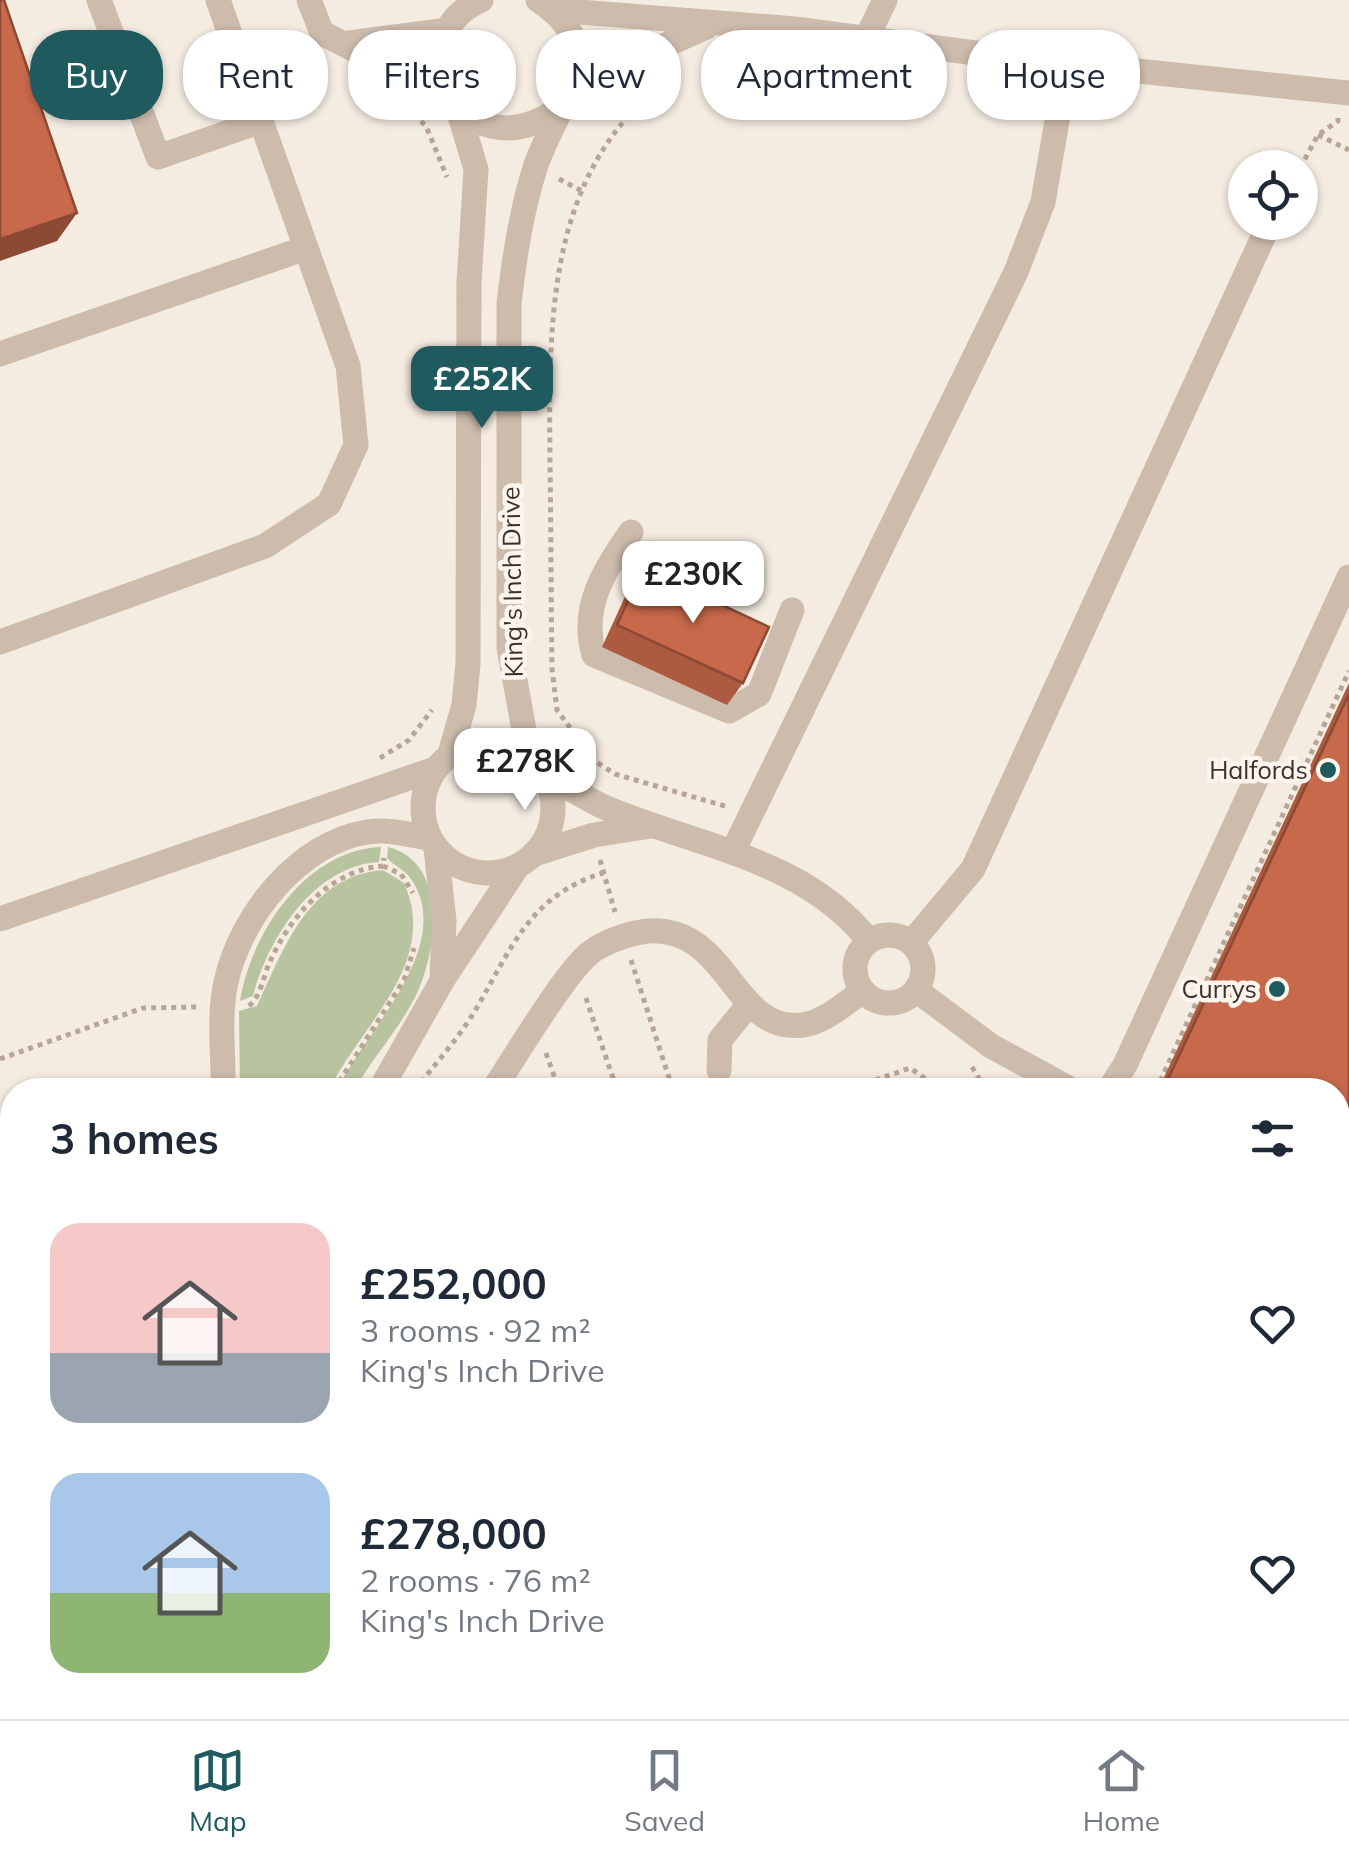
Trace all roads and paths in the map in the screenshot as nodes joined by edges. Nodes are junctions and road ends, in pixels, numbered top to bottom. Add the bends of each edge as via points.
1 (98, 0) edge
2 (218, 0) edge
3 (309, 0) edge
4 (481, 0) edge
5 (884, 0) edge
6 (546, 5) edge
7 (452, 17) edge
8 (712, 25) junction
9 (570, 30) edge
10 (777, 30) edge
11 (870, 30) edge
12 (681, 38) edge
13 (347, 43) joint
14 (1140, 71) edge
15 (1345, 93) edge
16 (460, 120) edge
17 (477, 120) edge
18 (541, 120) edge
19 (556, 120) edge
20 (621, 120) edge
21 (1057, 120) edge
22 (261, 122) junction
23 (1318, 135) junction
24 (1310, 150) edge
25 (1349, 150) edge
26 (476, 169) junction
27 (447, 192) dead end
28 (1262, 240) edge
29 (306, 248) junction
30 (0, 354) edge
31 (631, 532) dead end
32 (1349, 577) edge
33 (792, 610) dead end
34 (0, 642) edge
35 (1349, 671) edge
36 (435, 701) dead end
37 (442, 762) junction
38 (536, 765) junction
39 (384, 788) junction
40 (752, 814) junction
41 (656, 826) junction
42 (387, 830) junction
43 (432, 843) junction
44 (734, 849) junction
45 (526, 861) junction
46 (384, 866) junction
47 (603, 873) dead end
48 (606, 885) dead end
49 (416, 910) dead end
50 (0, 919) edge
51 (624, 936) junction
52 (416, 941) dead end
53 (870, 941) junction
54 (910, 942) junction
55 (442, 981) junction
56 (592, 986) dead end
57 (916, 990) junction
58 (863, 992) junction
59 (749, 1004) junction
60 (222, 1007) junction
61 (0, 1059) edge
62 (731, 1076) joint
63 (223, 1078) edge
64 (342, 1078) edge
65 (387, 1078) edge
66 (424, 1078) edge
67 (501, 1078) edge
68 (612, 1078) edge
69 (669, 1078) edge
70 (735, 1078) edge
71 (886, 1078) edge
72 (925, 1078) edge
73 (1050, 1078) edge
74 (1117, 1078) edge
75 (1162, 1078) edge

1 - 22 street via 158,157
2 - 22 street
3 - 13 street via 322,33
4 - 7 street
5 - 11 street
6 - 8 street
6 - 9 street, King's Inch Drive
7 - 13 street
8 - 10 street
8 - 12 street
14 - 15 street
15 - 23 path via 1338,122
16 - 26 street, King's Inch Drive
17 - 18 street via 514,130
19 - 38 street, King's Inch Drive via 525,206 509,304 509,648
20 - 40 path via 582,190 560,256 549,339 556,700 594,761 615,774
21 - 40 street via 1043,202 1016,272
22 - 29 street
23 - 24 path
23 - 25 path
26 - 27 path via 446,177
26 - 37 street, King's Inch Drive via 469,282 468,664 464,704
28 - 54 street via 973,869
29 - 30 street
29 - 34 street via 348,366 356,445 330,504 264,546
31 - 33 street via 601,574 586,629 594,655 729,711 760,694
32 - 74 street
35 - 75 path
36 - 39 path via 409,740 382,754
37 - 38 street via 490,742
37 - 39 street
37 - 43 street, King's Inch Drive via 422,809
38 - 41 street via 601,806
38 - 45 street, King's Inch Drive via 552,793 553,814 547,836
39 - 50 street
40 - 44 street
41 - 44 street
41 - 45 street via 594,835
42 - 43 street
42 - 46 path
42 - 60 street via 342,838 282,881 240,940
43 - 45 street via 452,864 472,872 495,874
43 - 55 street, King's Inch Drive via 444,921
44 - 53 street via 808,888
45 - 55 street, King's Inch Drive
46 - 49 path via 407,881
46 - 60 path via 357,870 321,893 287,929 255,1001
47 - 66 path via 574,884 528,920 473,1014
48 - 51 path
51 - 59 street via 656,931 690,938 724,968
51 - 67 street via 582,961
51 - 69 path
52 - 64 path via 404,980
53 - 54 street via 889,935
53 - 58 street via 856,960
54 - 57 street via 922,962
55 - 65 street, King's Inch Drive
56 - 68 path via 586,1000
57 - 58 street via 896,1003
57 - 73 street via 990,1046
58 - 59 street via 802,1025 774,1022
59 - 62 street via 720,1040
60 - 61 path via 143,1008
60 - 63 street
62 - 70 path
71 - 72 path via 910,1068

